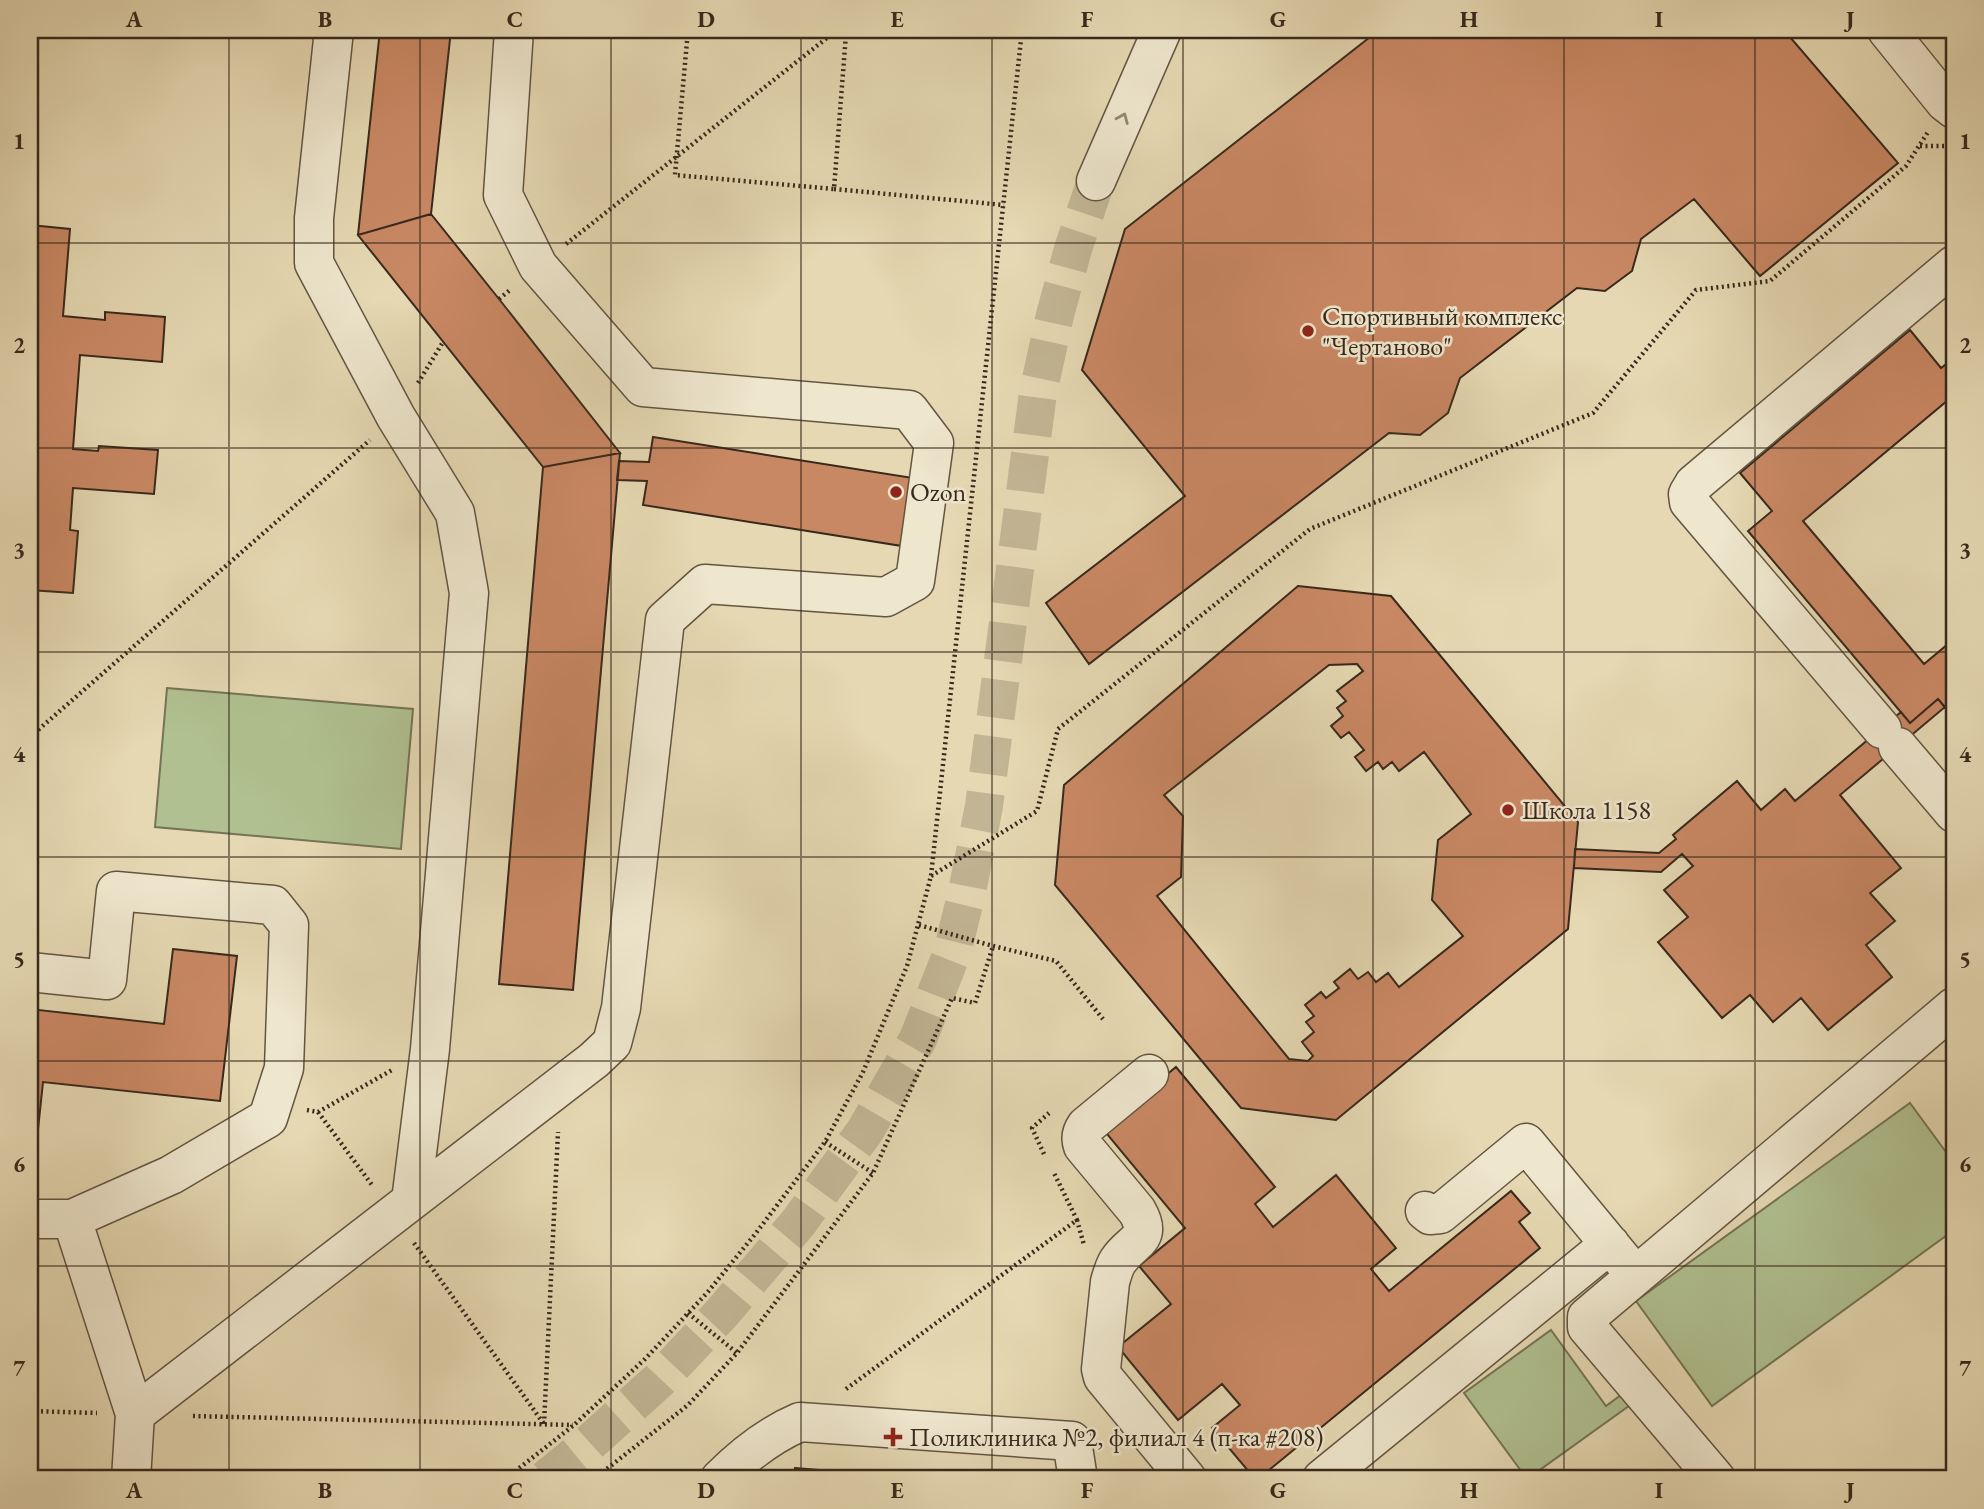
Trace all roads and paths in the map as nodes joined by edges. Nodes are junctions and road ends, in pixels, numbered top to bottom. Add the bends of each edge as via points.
1 (334, 30) edge
2 (514, 30) edge
3 (688, 30) edge
4 (801, 30) edge
5 (1023, 30) edge
6 (1162, 30) edge
7 (1887, 30) edge
8 (835, 31) edge
9 (1949, 106) edge
10 (1920, 146) junction
11 (1954, 146) edge
12 (677, 157) junction
13 (1096, 181) tunnel mouth
14 (834, 189) junction
15 (1004, 205) junction
16 (1954, 265) edge
17 (538, 266) junction
18 (499, 299) dead end
19 (443, 342) dead end
20 (396, 417) junction
21 (30, 737) edge
22 (1954, 813) edge
23 (931, 876) junction
24 (919, 925) junction
25 (993, 947) junction
26 (30, 972) edge
27 (1954, 1007) edge
28 (1103, 1019) dead end
29 (429, 1049) junction
30 (1149, 1074) dead end
31 (561, 1086) junction
32 (273, 1103) junction
33 (1053, 1110) dead end
34 (318, 1112) junction
35 (825, 1142) junction
36 (873, 1172) junction
37 (402, 1207) junction
38 (1425, 1211) dead end
39 (30, 1219) edge
40 (72, 1219) junction
41 (1610, 1244) junction
42 (1636, 1275) junction
43 (688, 1313) junction
44 (737, 1353) junction
45 (844, 1390) dead end
46 (30, 1411) edge
47 (135, 1414) junction
48 (190, 1415) dead end
49 (544, 1424) junction
50 (574, 1425) junction
51 (131, 1479) edge
52 (511, 1479) edge
53 (594, 1479) edge
54 (720, 1479) edge
55 (1078, 1479) edge
56 (1187, 1479) edge
57 (1322, 1479) edge
58 (1716, 1479) edge

1 - 20 street via 314,218 314,263
2 - 17 street via 503,195
3 - 12 path
4 - 8 path
5 - 15 path
13 -> 6 street
7 - 9 street
8 - 12 path
8 - 14 path via 846,34
9 - 10 path
10 - 11 path
10 - 23 path via 1906,166 1770,281 1696,290 1593,413 1310,529 1058,729 1037,811
12 - 14 path via 675,175
12 - 17 path
14 - 15 path
15 - 23 path
16 - 22 street via 1694,484 1688,494 1689,502
17 - 18 path
17 - 31 street via 643,387 909,410 934,443 915,581 886,597 705,584 665,620 621,1008 612,1043
19 - 20 path
20 - 21 path
20 - 29 street via 455,513 469,593
23 - 24 path
24 - 25 path
24 - 35 path via 863,1072
25 - 28 path via 1056,961
25 - 36 path via 975,1003 952,998
26 - 32 street via 107,980 116,891 273,905 289,925 284,1068
27 - 42 street
29 - 34 path
29 - 37 street
30 - 56 street via 1082,1132 1083,1146 1143,1222 1141,1238 1112,1272 1101,1369 1109,1385
31 - 37 street
31 - 49 path
32 - 34 path
32 - 40 street via 268,1118 182,1169
33 - 45 path via 1032,1128 1077,1220
34 - 37 path
35 - 36 path
35 - 43 path
36 - 44 path
37 - 47 street
37 - 49 path
38 - 41 street via 1440,1214 1526,1143
39 - 40 street
40 - 47 street
41 - 42 street
41 - 57 street
42 - 58 street via 1587,1317 1587,1327
43 - 44 path
43 - 50 path
44 - 53 path via 688,1405
46 - 47 path
47 - 51 street
48 - 49 path
49 - 50 path
50 - 52 path via 509,1476
54 - 55 street via 762,1442 800,1422 1072,1441

